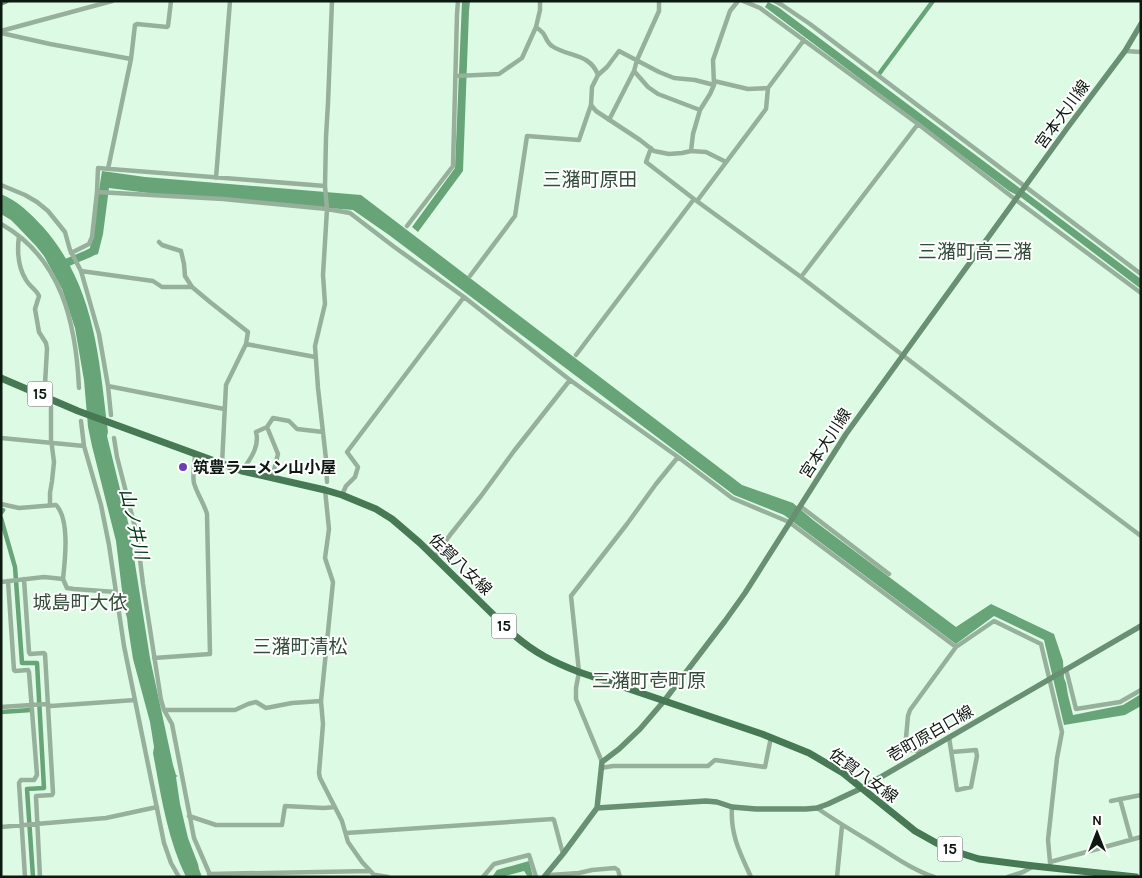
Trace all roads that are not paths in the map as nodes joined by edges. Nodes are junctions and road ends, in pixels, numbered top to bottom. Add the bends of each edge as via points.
1 (6, 1) edge
2 (112, 1) edge
3 (171, 1) edge
4 (230, 1) edge
5 (332, 1) edge
6 (458, 1) edge
7 (540, 1) edge
8 (659, 1) edge
9 (738, 1) edge
10 (743, 1) edge
11 (764, 1) edge
12 (774, 1) edge
13 (1, 3) edge
14 (760, 8) junction
15 (1141, 24) edge
16 (536, 28) junction
17 (1, 32) edge
18 (804, 40) junction
19 (1125, 51) junction
20 (1141, 52) edge
21 (131, 59) junction
22 (637, 60) junction
23 (634, 71) junction
24 (598, 75) junction
25 (456, 76) junction
26 (714, 83) junction
27 (768, 88) junction
28 (591, 105) junction
29 (700, 110) junction
30 (609, 120) junction
31 (918, 124) junction
32 (651, 148) junction
33 (691, 151) junction
34 (726, 162) junction
35 (108, 169) junction
36 (216, 178) junction
37 (1, 185) edge
38 (326, 186) junction
39 (1024, 189) junction
40 (97, 192) junction
41 (1016, 199) junction
42 (695, 200) junction
43 (327, 209) junction
44 (1, 224) edge
45 (407, 226) dead end
46 (19, 236) junction
47 (159, 242) dead end
48 (71, 253) junction
49 (80, 270) junction
50 (1141, 274) edge
51 (470, 276) dead end
52 (801, 277) junction
53 (192, 287) junction
54 (1141, 293) edge
55 (464, 297) junction
56 (246, 344) junction
57 (576, 356) dead end
58 (903, 356) junction
59 (315, 357) junction
60 (1, 378) edge
61 (570, 380) junction
62 (108, 386) junction
63 (80, 388) dead end
64 (49, 398) junction
65 (224, 409) junction
66 (110, 419) junction
67 (81, 421) dead end
68 (267, 427) junction
69 (323, 432) junction
70 (1, 438) edge
71 (114, 438) dead end
72 (52, 443) junction
73 (84, 446) junction
74 (195, 454) junction
75 (678, 456) junction
76 (222, 464) junction
77 (242, 471) junction
78 (272, 478) junction
79 (326, 486) junction
80 (342, 495) junction
81 (1, 504) edge
82 (50, 505) junction
83 (800, 507) junction
84 (790, 521) junction
85 (1141, 536) edge
86 (435, 557) junction
87 (889, 574) dead end
88 (63, 579) junction
89 (22, 580) junction
90 (9, 581) junction
91 (1, 582) edge
92 (116, 592) junction
93 (1141, 626) edge
94 (956, 647) junction
95 (154, 658) junction
96 (1065, 670) junction
97 (579, 672) junction
98 (1050, 678) junction
99 (1141, 690) edge
100 (136, 700) junction
101 (321, 701) junction
102 (664, 701) junction
103 (47, 704) junction
104 (32, 706) junction
105 (1, 707) edge
106 (164, 710) junction
107 (771, 737) junction
108 (949, 737) junction
109 (925, 752) junction
110 (952, 752) junction
111 (602, 765) junction
112 (862, 788) junction
113 (1141, 795) edge
114 (1120, 799) junction
115 (1111, 801) dead end
116 (157, 807) junction
117 (335, 807) junction
118 (732, 807) junction
119 (598, 808) junction
120 (817, 808) junction
121 (190, 816) junction
122 (38, 824) junction
123 (22, 826) junction
124 (842, 826) junction
125 (1, 827) edge
126 (346, 833) junction
127 (1141, 836) edge
128 (1131, 839) junction
129 (563, 854) junction
130 (1050, 865) junction
131 (1034, 866) junction
132 (374, 874) edge
133 (177, 875) edge
134 (240, 875) edge
135 (545, 875) edge
136 (24, 876) edge
137 (210, 876) edge
138 (1113, 876) edge
139 (40, 877) edge
140 (388, 877) edge
141 (483, 877) edge
142 (536, 877) edge
143 (620, 877) edge
144 (751, 877) edge
145 (837, 877) edge
146 (934, 877) edge
147 (1008, 877) edge
148 (1136, 877) edge

1 - 13 main road
2 - 17 street
3 - 21 street via 167,27 135,25
4 - 36 street
5 - 38 street
6 - 25 street
7 - 16 street
8 - 22 street via 659,11
9 - 26 street via 730,11 713,60
10 - 14 street
11 - 14 street
12 - 39 street via 810,24
14 - 18 street
15 - 19 main road, 宮本大川線
16 - 24 street via 551,45 589,62
16 - 25 street via 522,58 498,74
17 - 21 street
18 - 27 street
18 - 31 street
19 - 20 street
19 - 39 main road, 宮本大川線
21 - 35 street
22 - 23 street
22 - 24 street via 619,51
22 - 26 street via 674,78
23 - 29 street via 658,94
23 - 30 street
24 - 28 street via 592,87
25 - 45 street via 453,166
26 - 27 street via 748,89
26 - 29 street
27 - 34 street via 766,110
28 - 30 street
28 - 51 street via 579,140 527,136 515,216
29 - 33 street
30 - 32 street
31 - 41 street
31 - 52 street
32 - 33 street via 669,154
32 - 42 street via 646,162
33 - 34 street via 706,152
34 - 42 street
35 - 36 street
35 - 40 street via 98,168
36 - 38 street
37 - 48 street via 24,194 48,211 65,232
38 - 43 street
39 - 41 main road, 宮本大川線
39 - 50 street
40 - 43 street
40 - 48 street via 92,237 89,244
41 - 54 street
41 - 58 main road, 宮本大川線
42 - 52 street
42 - 57 street
43 - 55 street via 350,213
43 - 59 street via 323,275 325,304
44 - 46 street
46 - 63 street via 47,266 60,291 72,326
46 - 64 street via 21,268 39,296 34,309 39,332 47,348 44,377
47 - 53 street via 181,251 185,276
48 - 49 street
49 - 53 street via 153,281 162,288
49 - 62 street
52 - 58 street
53 - 56 street via 248,332
55 - 61 street
55 - 80 street via 347,452 358,467 355,478
56 - 59 street
56 - 65 street via 226,385
58 - 83 main road, 宮本大川線 via 846,434
58 - 85 street
59 - 69 street
60 - 64 main road, 佐賀八女線 / 15
61 - 75 street
61 - 86 street
62 - 65 street
62 - 66 street
64 - 66 main road, 佐賀八女線 / 15
64 - 72 street
65 - 76 street
66 - 74 main road, 佐賀八女線 / 15
67 - 73 street
68 - 69 street via 273,418 289,421 297,429
68 - 77 street via 256,432 255,452
68 - 78 street via 278,454
69 - 79 street
70 - 72 street
71 - 95 street via 137,535
72 - 73 street
72 - 82 street via 54,462
73 - 92 street via 101,505
74 - 76 main road, 佐賀八女線 / 15
74 - 95 street via 194,481 207,514 210,654
75 - 84 street via 732,498
75 - 97 street via 571,596
76 - 77 main road, 佐賀八女線 / 15
77 - 78 main road, 佐賀八女線 / 15
78 - 79 main road, 佐賀八女線 / 15
79 - 80 main road, 佐賀八女線 / 15
79 - 101 street via 328,529 325,558 333,582
80 - 86 main road, 佐賀八女線 / 15 via 392,519
81 - 82 street via 19,508
82 - 88 street via 61,510 66,545
83 - 84 main road, 宮本大川線
83 - 87 street
84 - 94 street
84 - 102 main road, 宮本大川線 via 726,621
86 - 97 main road, 佐賀八女線 / 15 via 530,649
88 - 89 street
88 - 92 street via 68,588
89 - 90 street
89 - 103 street via 29,652 45,654
90 - 91 street
90 - 104 street via 14,670 28,670
92 - 100 street
93 - 96 main road, 壱町原白口線
94 - 98 street via 994,621 1041,644
94 - 109 street via 908,716 905,749
95 - 106 street
96 - 98 main road, 壱町原白口線
96 - 99 street via 1076,709 1120,702
97 - 102 main road, 佐賀八女線 / 15
97 - 111 street via 576,699
98 - 108 main road, 壱町原白口線
98 - 130 street via 1062,732 1048,840
100 - 103 street
100 - 116 street
101 - 106 street via 266,708 256,702 235,710
101 - 117 street via 320,778
102 - 107 main road, 佐賀八女線 / 15
102 - 111 main road, 宮本大川線
103 - 104 street
103 - 122 street via 54,793 36,796
104 - 105 street
104 - 123 street via 37,775 34,780 21,780 19,783
106 - 121 street via 172,724
107 - 111 street via 765,767 715,760 708,766
107 - 112 main road, 佐賀八女線 / 15 via 809,753
108 - 109 main road, 壱町原白口線
108 - 110 street
109 - 112 main road, 壱町原白口線
110 - 110 street via 957,790 971,787 976,750
111 - 119 main road
112 - 120 main road, 壱町原白口線
112 - 131 main road, 佐賀八女線 / 15 via 915,831 940,845 980,858
113 - 114 street
114 - 115 street
114 - 128 street
116 - 122 street via 106,818
116 - 133 street via 164,843
117 - 121 street via 285,806 282,825 216,825
117 - 126 street
118 - 119 main road, 壱町原白口線 via 706,801
118 - 120 main road, 壱町原白口線 via 756,810
118 - 144 street via 737,847
119 - 129 main road
120 - 124 street
121 - 137 street via 194,838
122 - 123 street
122 - 139 street
123 - 125 street
123 - 136 street
124 - 145 street
124 - 146 street via 907,865
126 - 129 street via 552,819
126 - 132 street via 352,848
127 - 128 street
128 - 130 street
129 - 135 main road
130 - 131 main road, 佐賀八女線 / 15
130 - 138 main road, 佐賀八女線 / 15
131 - 147 street
132 - 134 street
132 - 140 street
134 - 137 street
135 - 143 street via 615,868
138 - 148 main road, 佐賀八女線 / 15
141 - 142 street via 494,864 529,855

